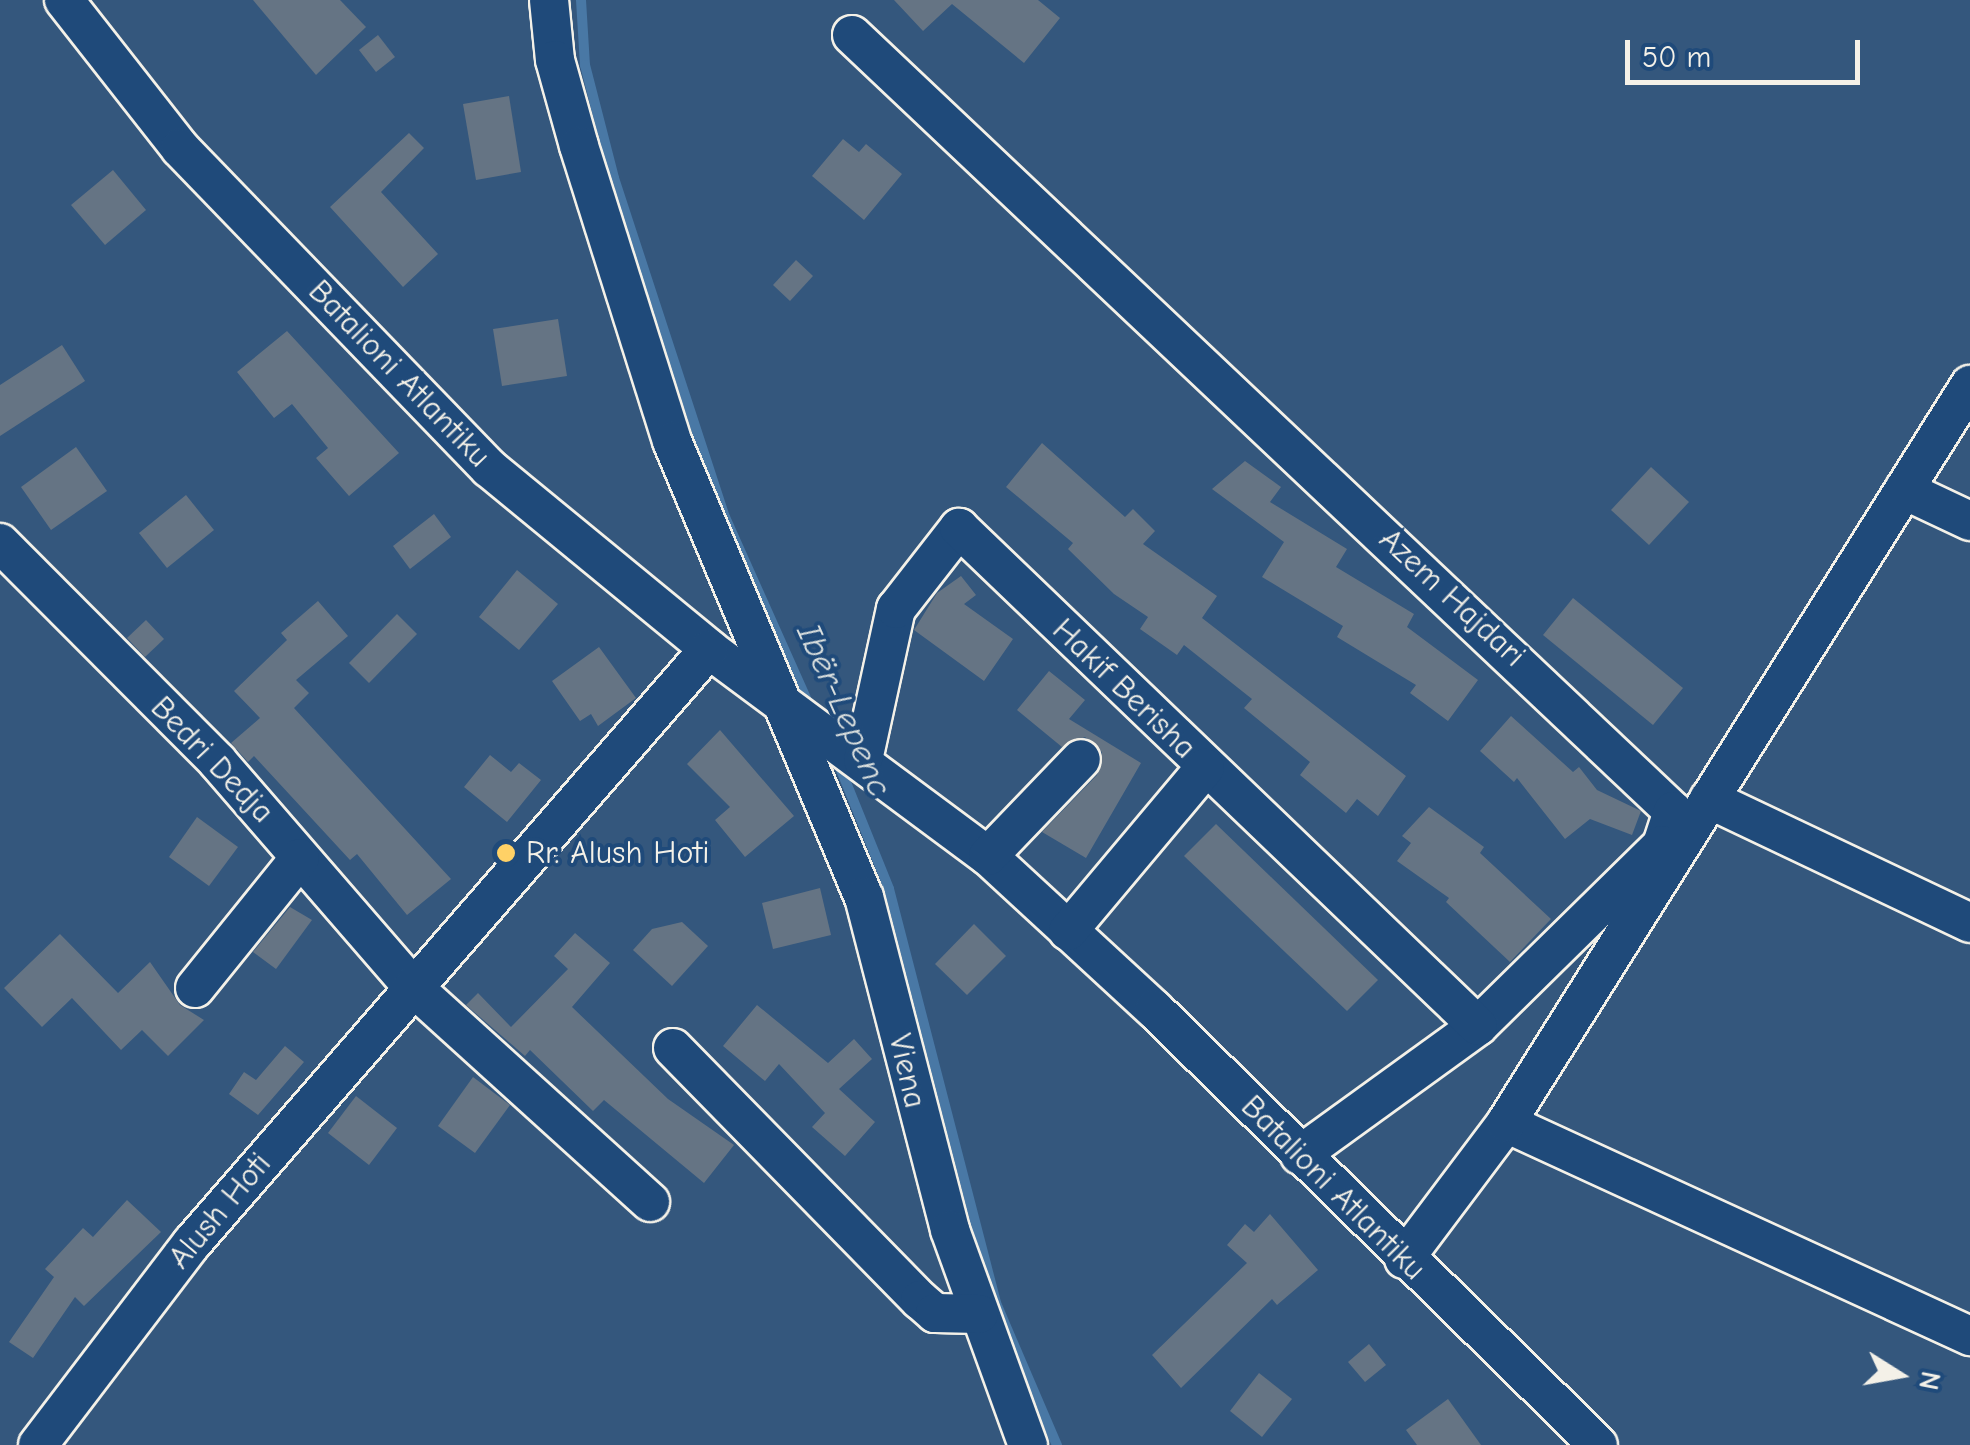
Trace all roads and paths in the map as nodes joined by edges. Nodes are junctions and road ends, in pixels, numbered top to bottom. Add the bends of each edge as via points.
1 (64, 0) edge
2 (550, 0) edge
3 (852, 34) dead end
4 (1970, 385) edge
5 (1904, 490) junction
6 (1970, 521) edge
7 (0, 544) edge
8 (709, 649) junction
9 (790, 704) junction
10 (1081, 759) dead end
11 (863, 760) junction
12 (1205, 768) junction
13 (1709, 799) junction
14 (988, 856) junction
15 (300, 858) junction
16 (1970, 924) edge
17 (1068, 931) junction
18 (413, 986) junction
19 (195, 988) dead end
20 (1478, 1026) junction
21 (672, 1048) dead end
22 (1506, 1123) junction
23 (1300, 1156) junction
24 (650, 1202) dead end
25 (1404, 1259) junction
26 (979, 1314) junction
27 (1970, 1336) edge
28 (38, 1445) edge
29 (1028, 1445) edge
30 (1598, 1445) edge

1 - 8 street, Batalioni Atlantiku via 180,148 489,468
2 - 9 street, Batalioni Atlantiku via 556,60 579,146 672,441
3 - 20 street, Azem Hajdari via 1668,800 1674,822 1662,845
4 - 5 street
5 - 6 street
5 - 13 street
7 - 15 street, Bedri Dedja via 217,761
8 - 9 street, Batalioni Atlantiku
8 - 18 street, Alush Hoti
9 - 11 street, Batalioni Atlantiku
9 - 26 street, Viena via 864,898 923,1138
10 - 14 street
11 - 12 street, Hakif Berisha via 896,610 959,528
11 - 14 street, Batalioni Atlantiku
12 - 17 street
12 - 20 street, Hakif Berisha
13 - 16 street
13 - 22 street
14 - 17 street, Batalioni Atlantiku
15 - 18 street, Bedri Dedja
15 - 19 street
17 - 23 street, Batalioni Atlantiku
18 - 24 street via 515,1072
18 - 28 street, Alush Hoti via 192,1242
20 - 23 street, Azem Hajdari
21 - 26 street via 935,1313
22 - 25 street
22 - 27 street
23 - 25 street, Batalioni Atlantiku
25 - 30 street, Batalioni Atlantiku
26 - 29 street, Viena

